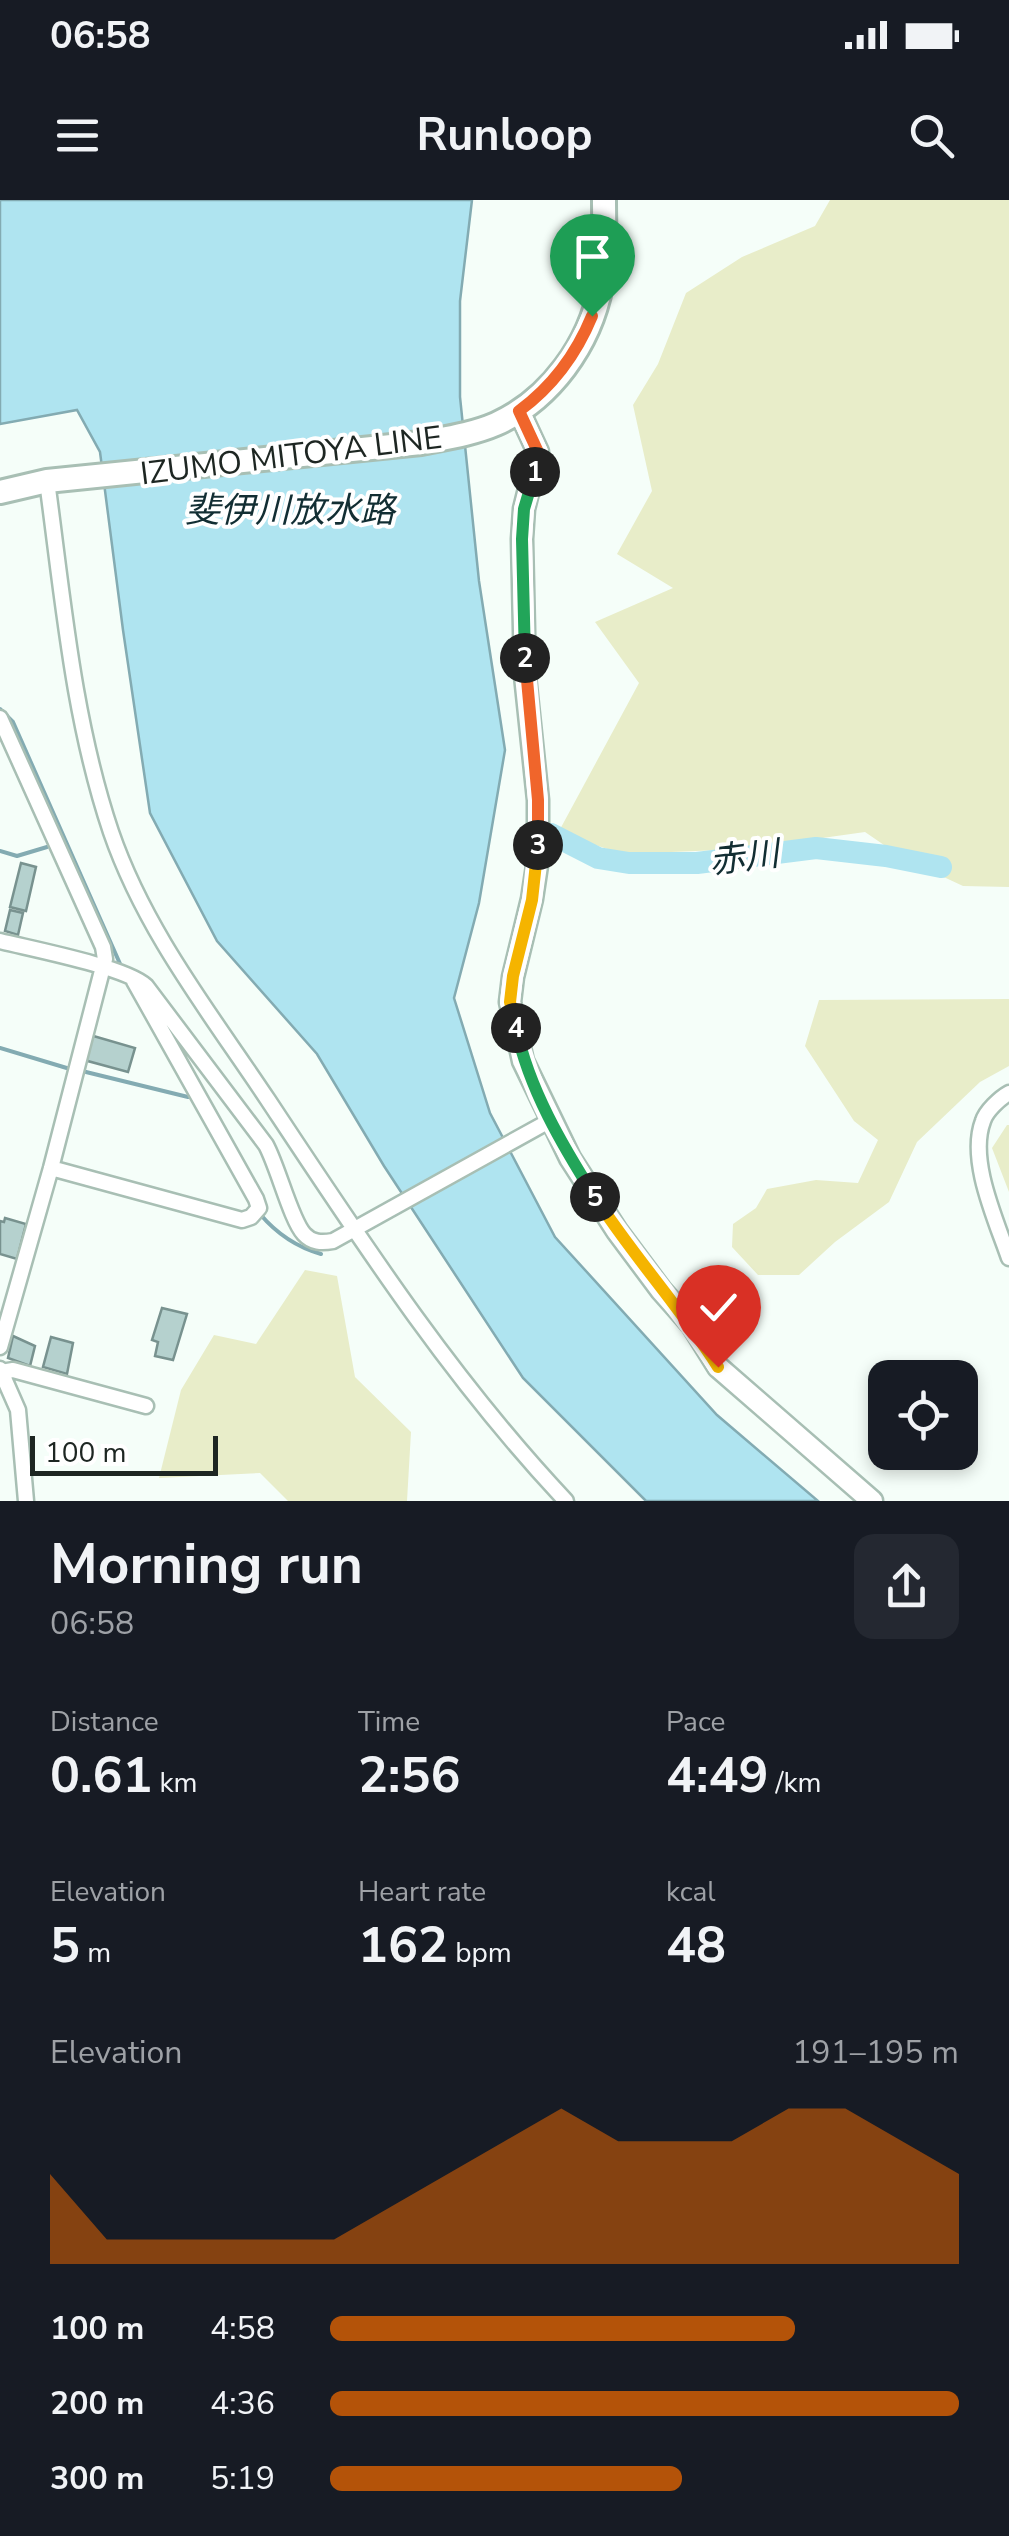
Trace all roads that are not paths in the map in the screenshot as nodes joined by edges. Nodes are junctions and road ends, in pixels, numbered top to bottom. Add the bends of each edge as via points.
1 (604, 200) edge
2 (519, 411) junction
3 (47, 481) junction
4 (0, 492) edge
5 (0, 718) edge
6 (0, 940) edge
7 (103, 968) junction
8 (127, 975) junction
9 (1009, 1092) edge
10 (543, 1125) junction
11 (51, 1168) junction
12 (353, 1230) junction
13 (1009, 1258) edge
14 (0, 1347) edge
15 (1, 1370) edge
16 (146, 1406) dead end
17 (26, 1501) edge
18 (566, 1501) edge
19 (872, 1501) edge

1 - 2 main road, IZUMO MITOYA LINE via 601,286 582,341
2 - 3 main road, IZUMO MITOYA LINE via 469,434 421,443
2 - 10 street via 538,452 522,539 538,858 510,1002
3 - 4 main road, IZUMO MITOYA LINE
3 - 12 street via 77,700 111,831 143,906 200,1002
5 - 7 street via 103,947
6 - 7 street
7 - 8 street
7 - 11 street
8 - 11 street via 256,1200 256,1211 242,1220
8 - 12 street via 146,986 266,1146 302,1233 325,1243
9 - 13 street via 983,1118 977,1154
10 - 12 street
10 - 19 street via 718,1367
11 - 14 street
12 - 18 street via 484,1407
15 - 16 street
15 - 17 street via 18,1410

